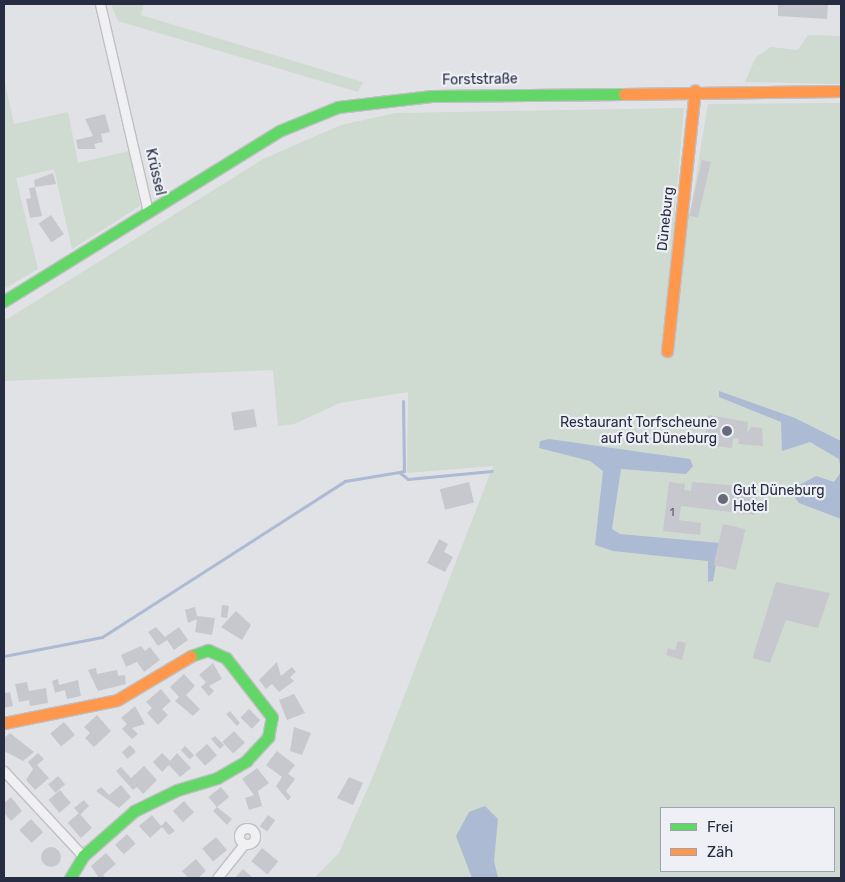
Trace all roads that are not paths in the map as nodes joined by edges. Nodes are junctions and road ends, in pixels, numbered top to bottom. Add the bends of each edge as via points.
1 (100, 4) edge
2 (695, 90) junction
3 (841, 91) edge
4 (148, 212) junction
5 (4, 301) edge
6 (667, 352) dead end
7 (4, 723) edge
8 (4, 772) edge
9 (244, 844) dead end
10 (83, 856) junction
11 (70, 878) edge
12 (217, 878) edge

1 - 4 street, Krüssel
2 - 3 street, Forststraße
2 - 4 street, Forststraße via 431,96 338,107 279,131
2 - 6 street, Düneburg
4 - 5 street, Krüssel
7 - 10 street via 117,700 208,650 226,658 272,717 268,736 246,761 217,778 177,790 134,811
8 - 10 street
9 - 12 street
10 - 11 street

